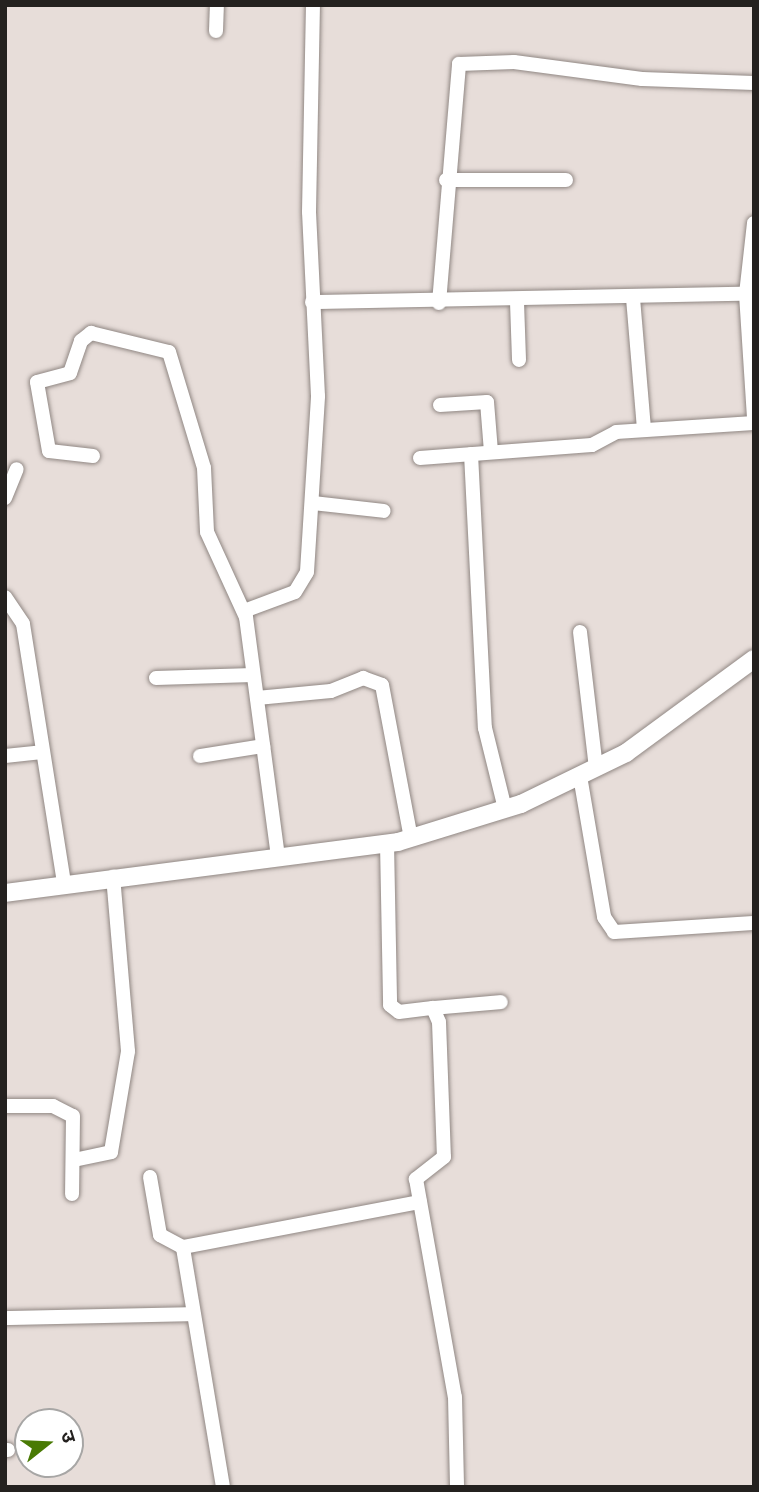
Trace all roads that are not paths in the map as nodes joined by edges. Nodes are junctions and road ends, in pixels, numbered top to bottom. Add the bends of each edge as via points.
1 (217, 5) edge
2 (313, 5) edge
3 (216, 31) dead end
4 (754, 83) edge
5 (446, 180) junction
6 (566, 180) dead end
7 (754, 223) edge
8 (746, 294) junction
9 (633, 298) junction
10 (312, 302) junction
11 (517, 302) junction
12 (439, 303) junction
13 (520, 360) dead end
14 (440, 405) dead end
15 (754, 421) edge
16 (644, 430) junction
17 (491, 452) junction
18 (471, 454) junction
19 (93, 456) dead end
20 (420, 458) dead end
21 (17, 470) dead end
22 (5, 498) edge
23 (313, 503) junction
24 (384, 511) dead end
25 (5, 597) edge
26 (244, 611) junction
27 (579, 632) dead end
28 (754, 659) edge
29 (253, 675) junction
30 (156, 678) dead end
31 (257, 698) junction
32 (263, 746) junction
33 (42, 752) junction
34 (5, 756) edge
35 (200, 756) dead end
36 (588, 772) junction
37 (505, 809) junction
38 (411, 838) junction
39 (387, 843) junction
40 (278, 856) junction
41 (113, 877) junction
42 (64, 884) junction
43 (5, 893) edge
44 (754, 923) edge
45 (501, 1002) dead end
46 (433, 1008) junction
47 (5, 1106) edge
48 (74, 1160) junction
49 (150, 1177) dead end
50 (72, 1195) dead end
51 (420, 1202) junction
52 (183, 1247) junction
53 (192, 1314) junction
54 (5, 1318) edge
55 (223, 1487) edge
56 (457, 1487) edge

1 - 3 street
2 - 10 street
4 - 5 street via 642,79 514,62 459,64
5 - 6 street
5 - 12 street
7 - 8 street
8 - 9 street
8 - 15 street
9 - 11 street
9 - 16 street
10 - 12 street
10 - 23 street via 318,396
11 - 12 street
11 - 13 street
14 - 17 street via 486,402
15 - 16 street
16 - 17 street via 611,432 592,445
17 - 18 street
18 - 20 street
18 - 37 street via 485,728
19 - 26 street via 49,451 37,382 70,373 81,341 91,333 169,352 204,468 206,532
21 - 22 street
23 - 24 street
23 - 26 street via 301,587
25 - 33 street via 22,616
26 - 29 street
27 - 36 street
28 - 36 street via 626,753
29 - 30 street
29 - 31 street
31 - 32 street
31 - 38 street via 323,693 363,678 382,685
32 - 35 street
32 - 40 street
33 - 34 street
33 - 42 street
36 - 37 street
36 - 44 street via 604,917 614,932
37 - 38 street
38 - 39 street
39 - 40 street
39 - 46 street via 390,1005 399,1012
40 - 41 street
41 - 42 street
41 - 48 street via 128,1051 111,1152
42 - 43 street
45 - 46 street
46 - 51 street via 444,1157 441,1166 416,1179
47 - 48 street via 68,1111 76,1128
48 - 50 street
49 - 52 street via 160,1235
51 - 52 street
51 - 56 street via 455,1398
52 - 53 street
53 - 54 street
53 - 55 street

